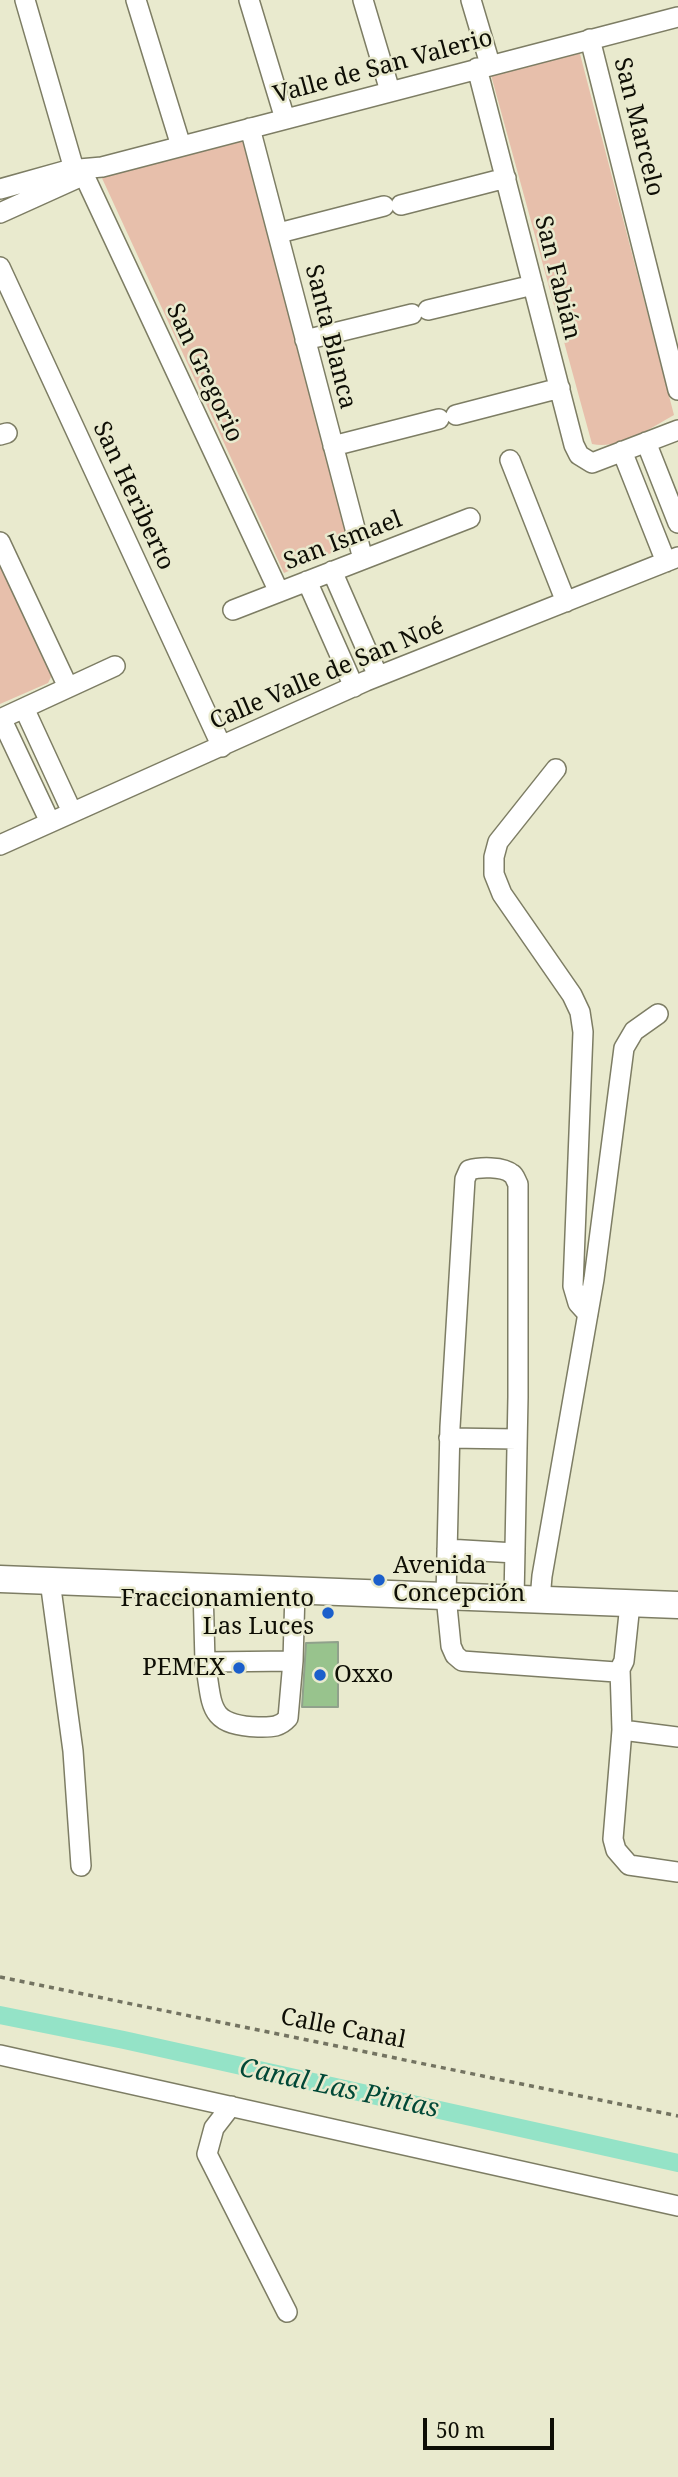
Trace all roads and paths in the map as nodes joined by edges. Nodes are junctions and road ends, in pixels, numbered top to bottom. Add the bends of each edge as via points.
1 (24, 0) edge
2 (136, 0) edge
3 (250, 0) edge
4 (363, 0) edge
5 (471, 0) edge
6 (678, 16) edge
7 (590, 39) junction
8 (484, 66) junction
9 (390, 91) junction
10 (285, 118) junction
11 (250, 128) junction
12 (181, 146) junction
13 (87, 170) junction
14 (506, 178) junction
15 (0, 190) edge
16 (0, 213) edge
17 (279, 233) junction
18 (0, 267) edge
19 (533, 285) junction
20 (305, 340) junction
21 (560, 388) junction
22 (678, 390) edge
23 (678, 430) edge
24 (646, 442) junction
25 (333, 446) junction
26 (622, 451) junction
27 (510, 460) dead end
28 (470, 518) dead end
29 (678, 523) edge
30 (0, 542) edge
31 (363, 559) junction
32 (672, 559) edge
33 (332, 571) junction
34 (307, 581) junction
35 (279, 592) junction
36 (566, 602) junction
37 (233, 610) dead end
38 (115, 666) dead end
39 (378, 677) junction
40 (68, 687) junction
41 (354, 687) junction
42 (24, 708) junction
43 (1, 718) edge
44 (222, 747) junction
45 (556, 769) dead end
46 (72, 812) junction
47 (50, 822) junction
48 (0, 845) edge
49 (658, 1014) dead end
50 (587, 1314) junction
51 (449, 1438) junction
52 (517, 1439) junction
53 (447, 1549) junction
54 (515, 1553) junction
55 (0, 1579) edge
56 (50, 1581) junction
57 (204, 1587) junction
58 (295, 1591) junction
59 (446, 1596) junction
60 (527, 1600) junction
61 (630, 1604) junction
62 (678, 1605) edge
63 (293, 1661) junction
64 (205, 1662) junction
65 (620, 1669) junction
66 (622, 1730) junction
67 (678, 1737) edge
68 (81, 1866) dead end
69 (678, 1872) edge
70 (0, 1977) edge
71 (0, 2055) edge
72 (231, 2106) junction
73 (678, 2116) edge
74 (678, 2206) edge
75 (287, 2312) dead end

1 - 13 street, San Gregorio
2 - 12 street
3 - 10 street
4 - 9 street
5 - 8 street, San Fabián
6 - 7 street, Valle de San Valerio
7 - 8 street, Valle de San Valerio
7 - 22 street, San Marcelo
8 - 9 street, Valle de San Valerio
8 - 14 street, San Fabián
9 - 10 street, Valle de San Valerio
10 - 11 street, Valle de San Valerio
11 - 12 street, Valle de San Valerio
11 - 17 street, Santa Blanca
12 - 13 street, Valle de San Valerio
13 - 15 street, Valle de San Valerio
13 - 16 street, Valle de San Valerio
13 - 35 street, San Gregorio
14 - 17 street
14 - 19 street, San Fabián
17 - 20 street, Santa Blanca
18 - 44 street, San Heriberto
19 - 20 street
19 - 21 street, San Fabián
20 - 25 street, Santa Blanca
21 - 25 street
21 - 26 street, San Fabián via 579,455 592,463
23 - 24 street, San Fabián
24 - 26 street, San Fabián
24 - 29 street
25 - 31 street, Santa Blanca
26 - 32 street
27 - 36 street
28 - 31 street, San Ismael
30 - 40 street
31 - 33 street, San Ismael
32 - 36 street, Calle Valle de San Noé
33 - 34 street, San Ismael
33 - 39 street
34 - 35 street, San Ismael
34 - 41 street
35 - 37 street, San Ismael
36 - 39 street, Calle Valle de San Noé
38 - 40 street
39 - 41 street, Calle Valle de San Noé
40 - 42 street
41 - 44 street, Calle Valle de San Noé
42 - 43 street
42 - 46 street
43 - 47 street
44 - 46 street, Calle Valle de San Noé
45 - 50 street via 498,842 494,874 502,894 580,1012 583,1032 573,1286
46 - 47 street, Calle Valle de San Noé
47 - 48 street, Calle Valle de San Noé
49 - 50 street via 634,1031 624,1048
50 - 60 street via 542,1576
51 - 52 street
51 - 52 street via 465,1179 469,1170 477,1168 506,1171 518,1184
51 - 53 street
52 - 54 street
53 - 54 street
53 - 59 street
54 - 60 street
55 - 56 main road
56 - 57 main road
56 - 68 street via 73,1751
57 - 58 main road
57 - 64 street
58 - 59 main road
58 - 63 street
59 - 60 main road
59 - 65 street via 451,1646 462,1661 611,1673
60 - 61 main road
61 - 62 main road
61 - 65 street
63 - 64 street
63 - 64 street via 288,1718 275,1727 237,1726 222,1720 214,1710
65 - 66 street
66 - 67 street
66 - 69 street via 613,1839 616,1850 629,1865
70 - 73 path, Calle Canal
71 - 72 street
72 - 74 street
72 - 75 street via 214,2128 207,2154

